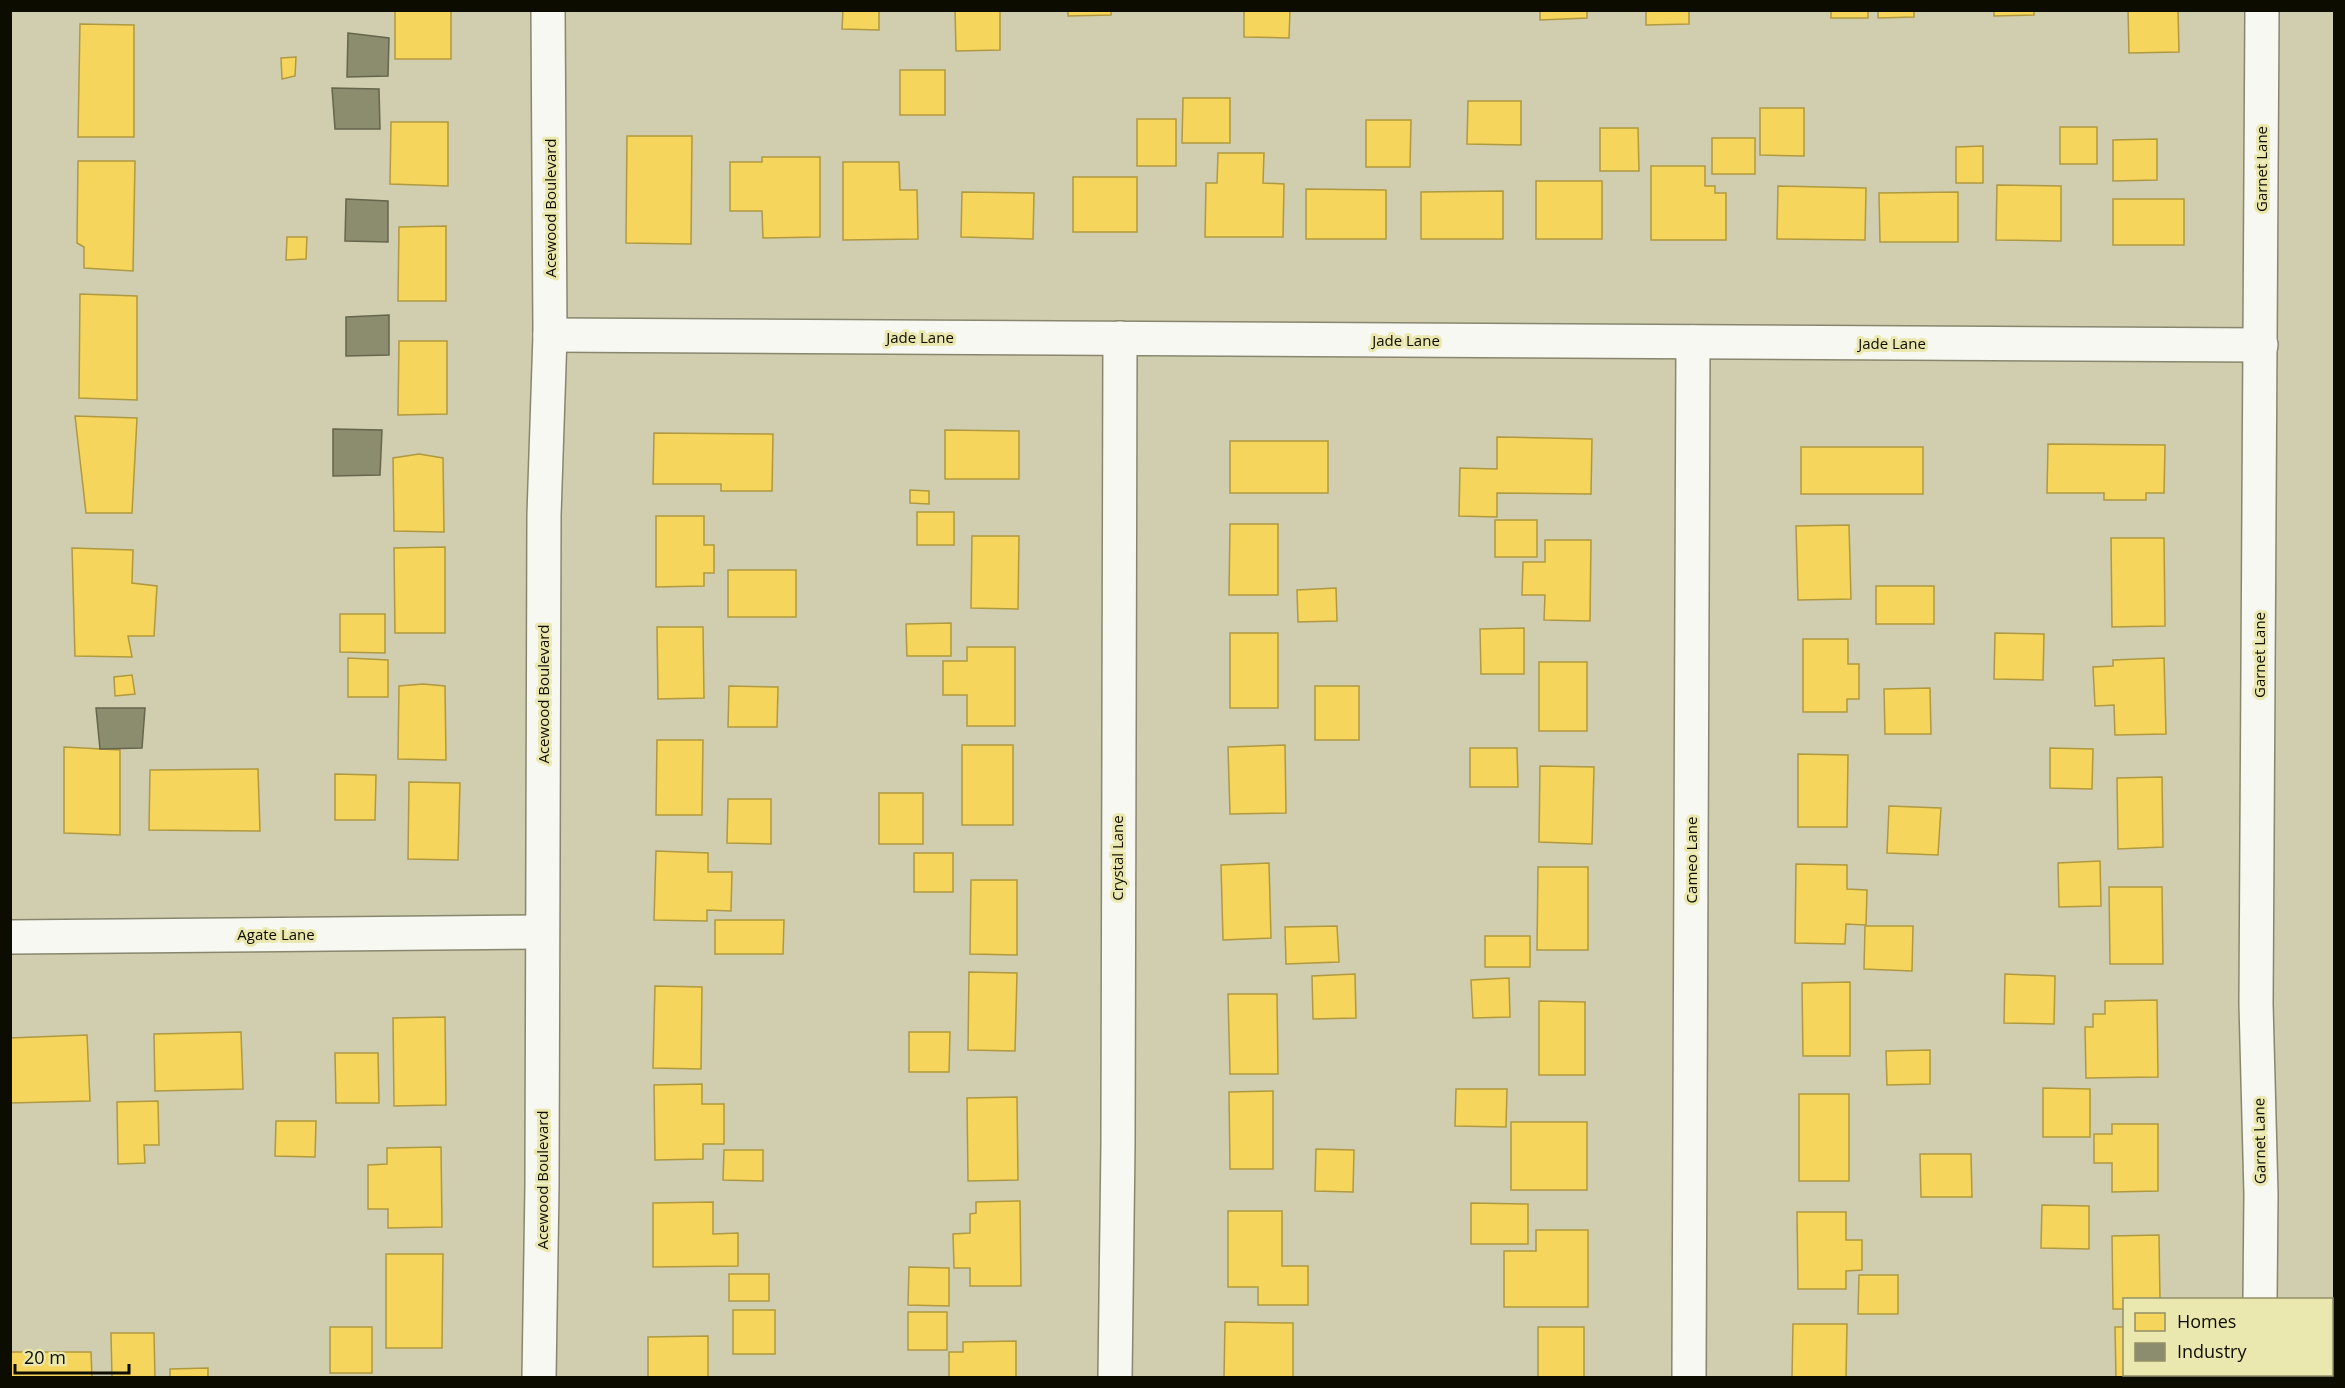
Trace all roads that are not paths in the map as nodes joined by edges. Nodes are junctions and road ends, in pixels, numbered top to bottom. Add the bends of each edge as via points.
1 (548, 10) edge
2 (2262, 10) edge
3 (550, 335) junction
4 (1120, 338) junction
5 (1693, 342) junction
6 (2261, 345) junction
7 (542, 932) junction
8 (10, 937) edge
9 (2260, 1298) edge
10 (540, 1377) edge
11 (1115, 1377) edge
12 (1689, 1377) edge

1 - 3 street, Acewood Boulevard
2 - 6 street, Garnet Lane
3 - 4 street, Jade Lane
3 - 7 street, Acewood Boulevard via 544,515
4 - 5 street, Jade Lane
4 - 11 street, Crystal Lane
5 - 6 street, Jade Lane
5 - 12 street, Cameo Lane
6 - 9 street, Garnet Lane via 2256,1004
7 - 8 street, Agate Lane
7 - 10 street, Acewood Boulevard

